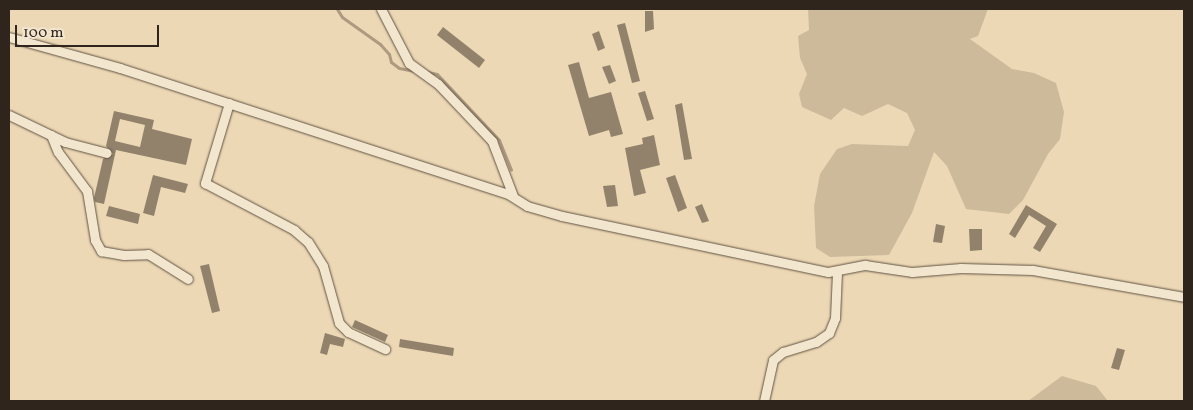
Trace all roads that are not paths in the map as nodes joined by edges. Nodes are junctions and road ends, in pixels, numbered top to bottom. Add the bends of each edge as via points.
1 (381, 9) edge
2 (9, 37) edge
3 (229, 103) junction
4 (9, 115) edge
5 (51, 135) junction
6 (107, 153) dead end
7 (513, 196) junction
8 (837, 272) junction
9 (188, 279) dead end
10 (1184, 297) edge
11 (385, 349) dead end
12 (764, 401) edge

1 - 7 street via 408,63 438,84 492,141
2 - 3 street
3 - 7 street
3 - 11 street via 204,184 294,230 308,242 323,266 339,323 348,332
4 - 5 street
5 - 6 street
5 - 9 street via 58,152 87,191 95,240 101,251 124,255 148,254
7 - 8 street via 527,206 562,216
8 - 10 street via 865,265 912,272 962,268 1033,270
8 - 12 street via 835,318 829,333 816,342 783,352 773,360

